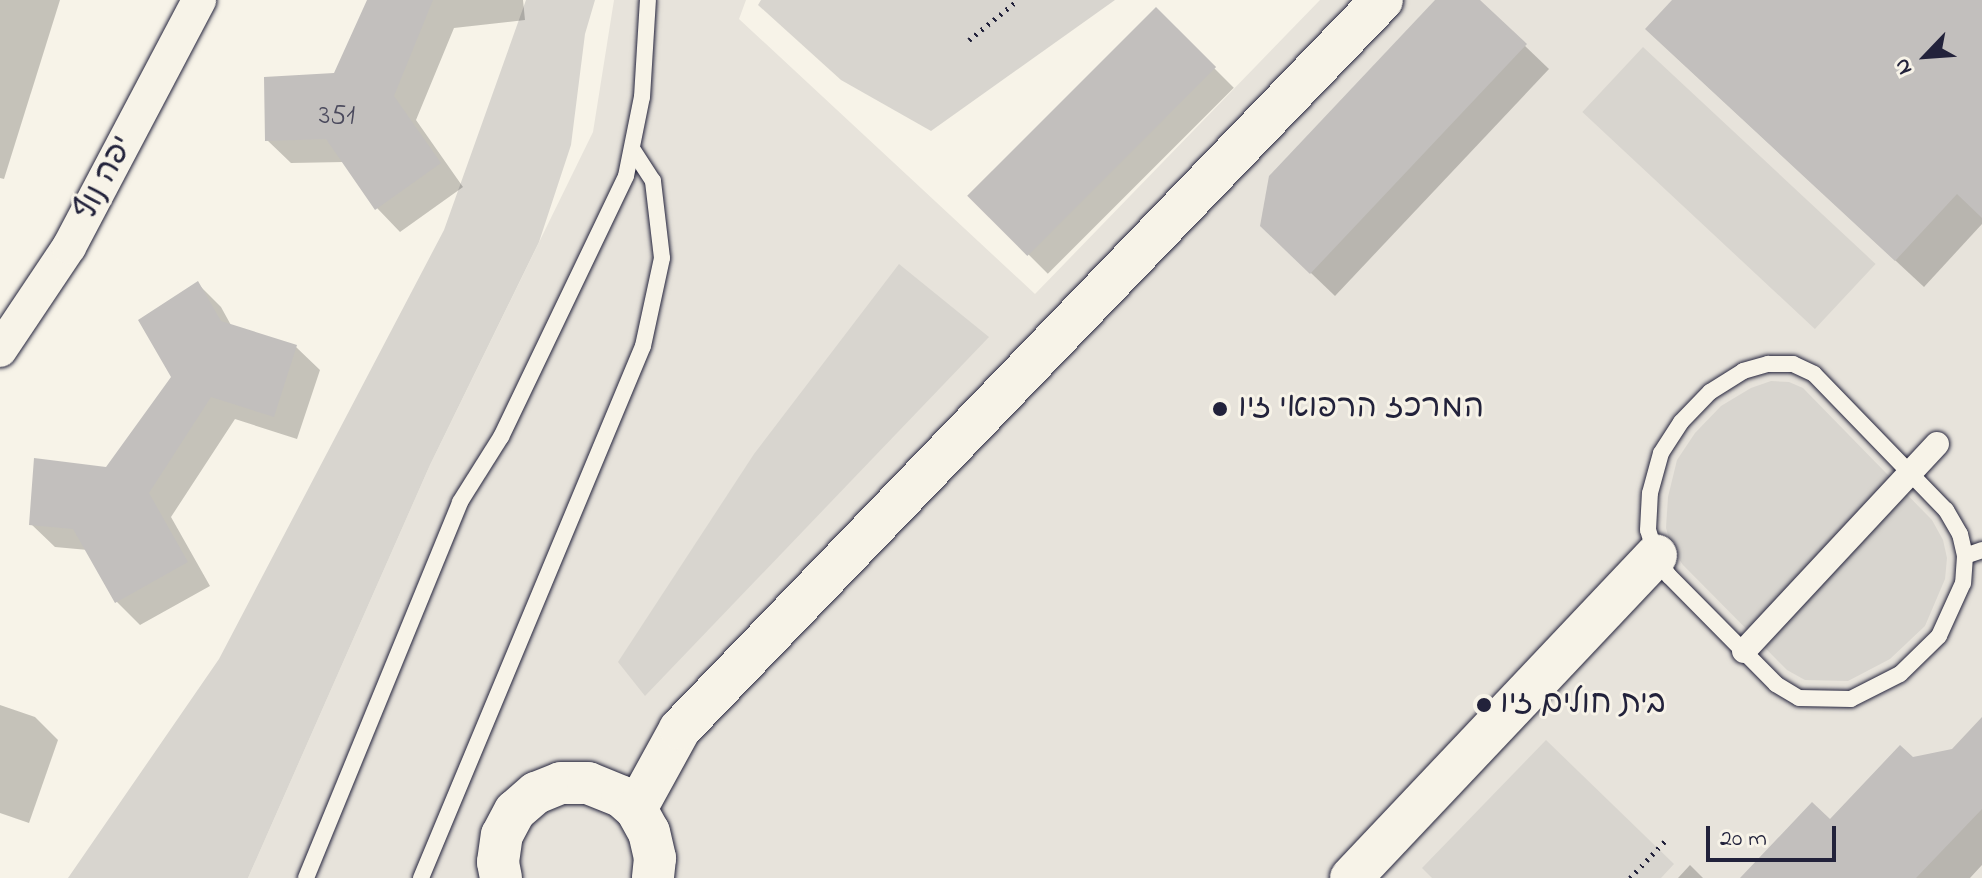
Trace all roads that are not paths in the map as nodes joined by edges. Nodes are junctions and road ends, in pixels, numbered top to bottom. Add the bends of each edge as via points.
1 (199, 0) edge
2 (648, 0) edge
3 (1382, 0) edge
4 (632, 149) junction
5 (0, 350) edge
6 (1937, 444) dead end
7 (1911, 473) junction
8 (1982, 550) edge
9 (1656, 556) junction
10 (1965, 556) junction
11 (1744, 651) junction
12 (680, 729) junction
13 (588, 783) junction
14 (636, 809) junction
15 (664, 871) edge
16 (306, 878) edge
17 (421, 878) edge
18 (501, 878) edge
19 (1351, 878) edge

1 - 5 street, יפה נוף via 69,247
2 - 4 lane via 642,97
3 - 12 street
4 - 16 lane via 626,176 501,437 460,502
4 - 17 lane via 653,181 662,258 643,346
6 - 7 street
7 - 9 lane via 1814,374 1793,364 1743,371 1710,392 1661,453 1650,493 1648,530
7 - 10 lane via 1946,510
7 - 11 street
8 - 10 lane
9 - 11 lane via 1669,576
9 - 19 street
10 - 11 lane via 1963,583 1939,636 1922,657 1872,691 1851,699 1799,698 1776,684
12 - 13 street
12 - 14 street
13 - 14 street via 606,788
13 - 18 street via 561,783 536,793 515,811 502,835
14 - 15 street

